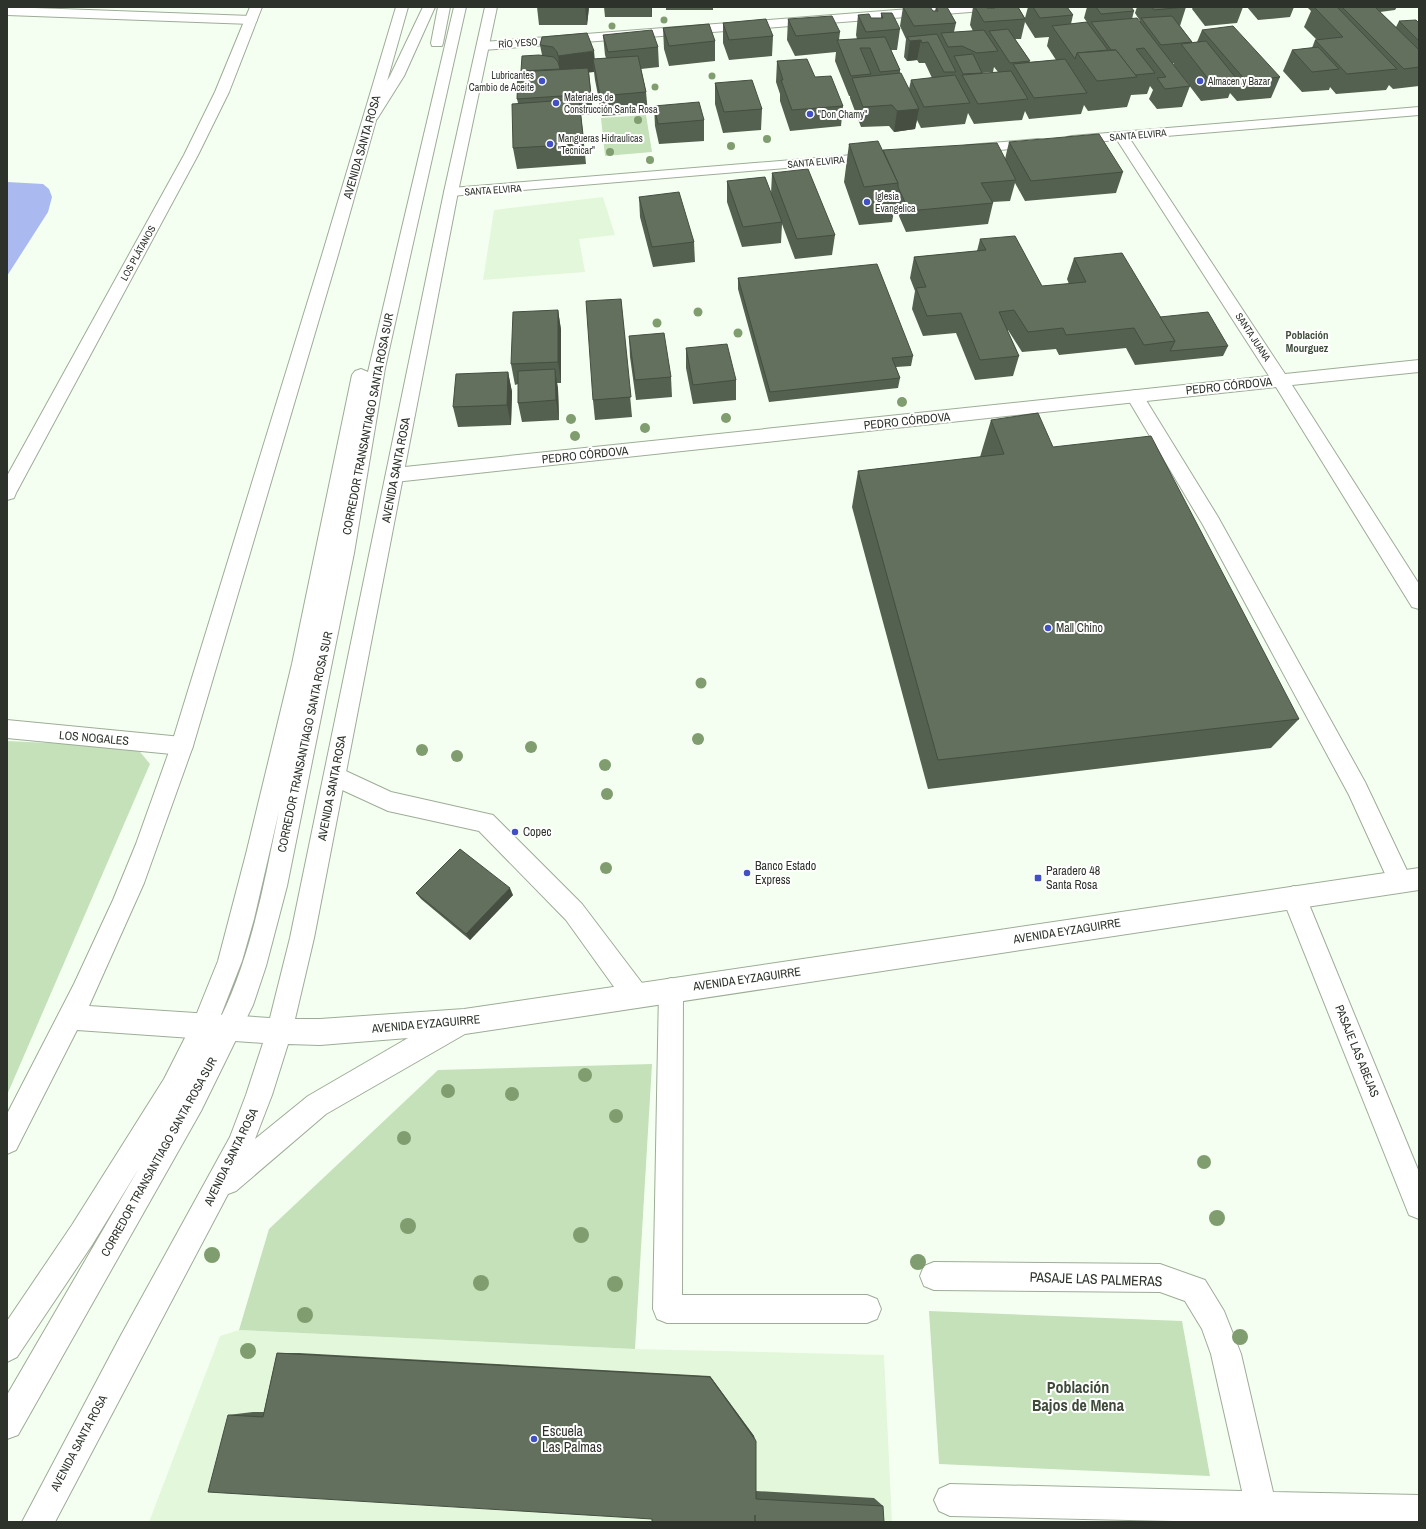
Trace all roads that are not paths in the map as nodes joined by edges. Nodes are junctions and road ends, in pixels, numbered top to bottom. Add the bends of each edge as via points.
1 (402, 7) edge
2 (429, 7) edge
3 (444, 7) edge
4 (460, 7) edge
5 (491, 7) edge
6 (984, 7) edge
7 (871, 11) edge
8 (7, 12) edge
9 (254, 14) edge
10 (483, 46) junction
11 (1419, 111) edge
12 (372, 116) junction
13 (1121, 136) junction
14 (952, 151) edge
15 (888, 156) edge
16 (451, 192) junction
17 (1419, 366) edge
18 (1282, 380) junction
19 (1135, 396) junction
20 (395, 475) junction
21 (7, 493) edge
22 (1419, 601) edge
23 (7, 730) edge
24 (182, 746) junction
25 (335, 776) junction
26 (1409, 880) edge
27 (1294, 897) junction
28 (671, 990) junction
29 (636, 996) junction
30 (71, 1017) junction
31 (464, 1022) junction
32 (217, 1027) junction
33 (280, 1031) junction
34 (7, 1141) edge
35 (217, 1188) junction
36 (1419, 1205) edge
37 (934, 1276) dead end
38 (867, 1309) dead end
39 (7, 1347) edge
40 (7, 1424) edge
41 (950, 1500) dead end
42 (1261, 1507) junction
43 (1419, 1511) edge
44 (38, 1522) edge

1 - 12 street, AVENIDA SANTA ROSA
2 - 12 street via 396,76
3 - 32 street, CORREDOR TRANSANTIAGO SANTA ROSA SUR via 438,43 359,383 324,565 258,854 230,961
4 - 32 street, CORREDOR TRANSANTIAGO SANTA ROSA SUR via 377,368 344,553 275,886 244,996
5 - 10 street, AVENIDA SANTA ROSA
6 - 7 street, RÍO YESO
7 - 10 street, RÍO YESO
8 - 9 street
9 - 21 street, LOS PLÁTANOS via 222,92 191,155
10 - 16 street, AVENIDA SANTA ROSA
11 - 13 street, SANTA ELVIRA
12 - 24 street, AVENIDA SANTA ROSA
13 - 14 street, SANTA ELVIRA
13 - 18 street, SANTA JUANA
15 - 16 street, SANTA ELVIRA
16 - 20 street, AVENIDA SANTA ROSA
17 - 18 street, PEDRO CÓRDOVA
18 - 19 street, PEDRO CÓRDOVA
18 - 22 street, SANTA JUANA
19 - 20 street, PEDRO CÓRDOVA
19 - 26 street via 1211,522 1356,790
20 - 25 street, AVENIDA SANTA ROSA
23 - 24 street, LOS NOGALES
24 - 30 street, AVENIDA SANTA ROSA via 125,901
25 - 29 street via 388,801 485,822 574,912
25 - 33 street, AVENIDA SANTA ROSA
26 - 27 street, AVENIDA EYZAGUIRRE
27 - 28 street, AVENIDA EYZAGUIRRE
27 - 36 street, PASAJE LAS ABEJAS
28 - 29 street, AVENIDA EYZAGUIRRE
28 - 38 street via 667,1309
29 - 31 street, AVENIDA EYZAGUIRRE
30 - 32 street, AVENIDA EYZAGUIRRE
30 - 34 street, AVENIDA SANTA ROSA
31 - 33 street, AVENIDA EYZAGUIRRE via 344,1031
31 - 35 street via 317,1105
32 - 33 street, AVENIDA EYZAGUIRRE
32 - 39 street, CORREDOR TRANSANTIAGO SANTA ROSA SUR via 172,1088 86,1229
32 - 40 street, CORREDOR TRANSANTIAGO SANTA ROSA SUR via 177,1129
33 - 35 street, AVENIDA SANTA ROSA via 253,1113
35 - 44 street, AVENIDA SANTA ROSA
37 - 42 street, PASAJE LAS PALMERAS via 1160,1278 1196,1290 1214,1321 1226,1354
41 - 42 street
42 - 43 street

